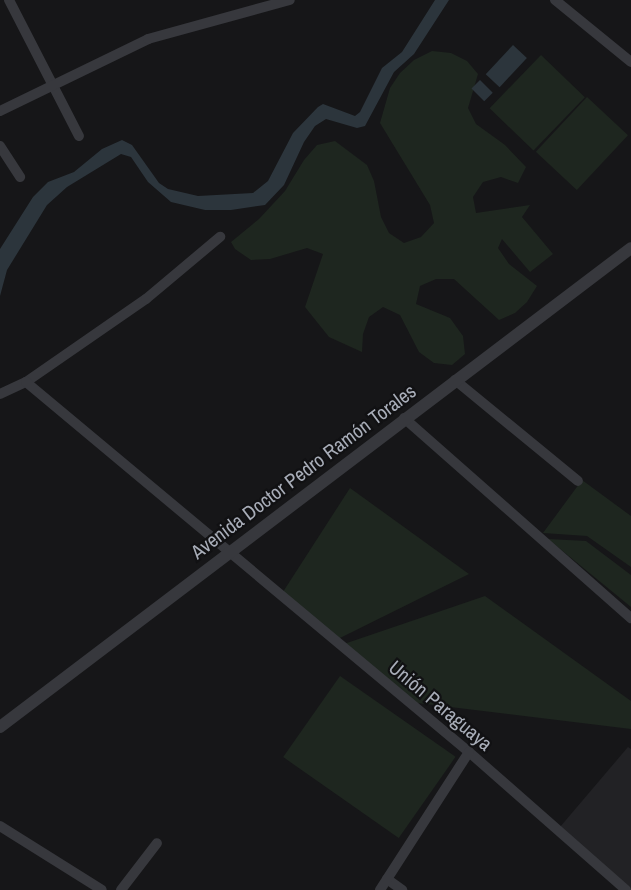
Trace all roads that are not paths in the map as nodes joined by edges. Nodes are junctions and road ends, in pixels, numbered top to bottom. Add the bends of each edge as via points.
1 (9, 0) edge
2 (290, 0) edge
3 (555, 0) edge
4 (631, 62) edge
5 (52, 85) junction
6 (0, 111) edge
7 (79, 136) dead end
8 (0, 146) edge
9 (20, 177) dead end
10 (220, 237) dead end
11 (631, 248) edge
12 (455, 380) junction
13 (26, 382) junction
14 (0, 394) edge
15 (404, 418) junction
16 (578, 481) dead end
17 (228, 553) junction
18 (631, 618) edge
19 (0, 727) edge
20 (469, 752) junction
21 (0, 826) edge
22 (157, 843) dead end
23 (387, 879) junction
24 (102, 890) edge
25 (121, 890) edge
26 (380, 890) edge
27 (402, 890) edge
28 (626, 890) edge

1 - 5 street
2 - 5 street via 148,39
3 - 4 street
5 - 6 street
5 - 7 street
8 - 9 street
10 - 13 street via 146,299
11 - 12 street, Avenida Doctor Pedro Ramón Torales
12 - 15 street, Avenida Doctor Pedro Ramón Torales
12 - 16 street
13 - 14 street
13 - 17 street, Unión Paraguaya
15 - 17 street, Avenida Doctor Pedro Ramón Torales
15 - 18 street
17 - 19 street, Avenida Doctor Pedro Ramón Torales
17 - 20 street, Unión Paraguaya
20 - 23 street
20 - 28 street, Unión Paraguaya
21 - 24 street
22 - 25 street
23 - 26 street
23 - 27 street

